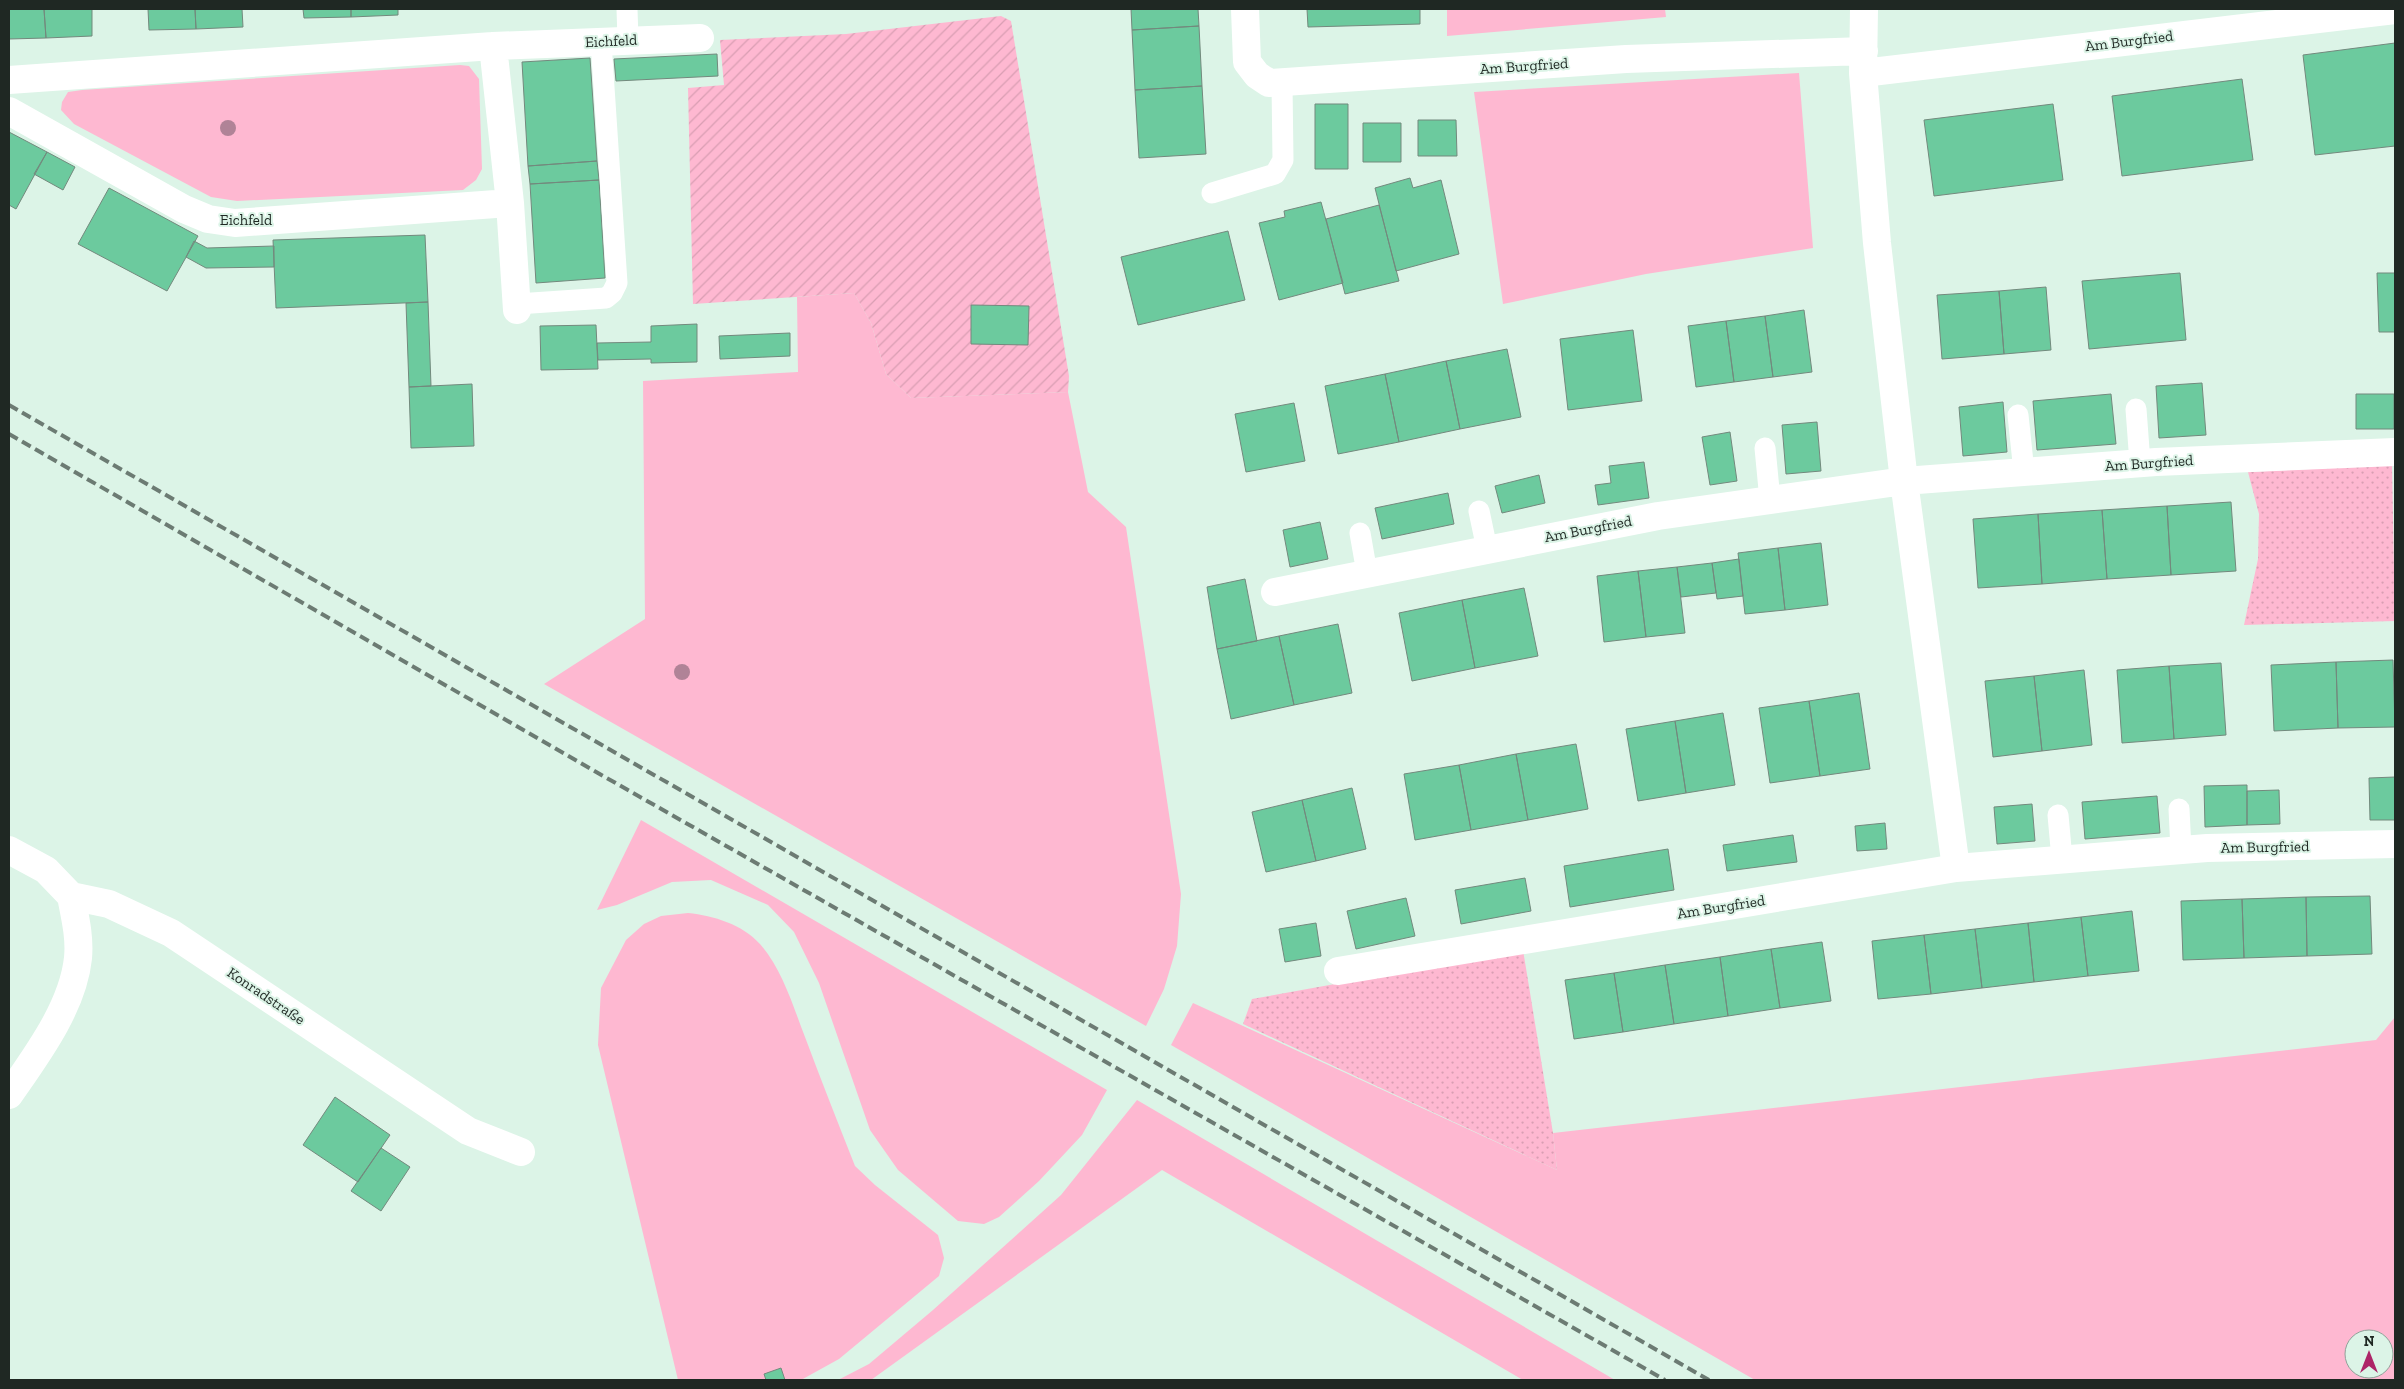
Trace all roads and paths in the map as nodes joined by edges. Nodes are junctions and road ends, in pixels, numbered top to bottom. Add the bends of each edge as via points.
1 (626, 9) edge
2 (1245, 9) edge
3 (1866, 9) edge
4 (2395, 10) edge
5 (700, 38) dead end
6 (628, 40) junction
7 (601, 42) junction
8 (493, 46) junction
9 (1863, 62) junction
10 (9, 80) edge
11 (1282, 84) junction
12 (9, 111) edge
13 (1212, 193) dead end
14 (510, 203) junction
15 (517, 307) joint
16 (2136, 408) dead end
17 (2018, 415) dead end
18 (1765, 448) dead end
19 (2395, 452) edge
20 (2140, 463) junction
21 (2024, 472) junction
22 (1904, 481) junction
23 (1770, 500) junction
24 (1479, 511) dead end
25 (1360, 533) dead end
26 (1487, 549) junction
27 (1367, 574) junction
28 (1275, 592) dead end
29 (2179, 809) dead end
30 (2058, 815) dead end
31 (2395, 844) edge
32 (9, 850) edge
33 (2181, 850) junction
34 (2062, 860) junction
35 (1956, 868) junction
36 (71, 896) junction
37 (1338, 970) dead end
38 (9, 1095) edge
39 (521, 1152) dead end

1 - 6 lane
2 - 11 street, Am Burgfried via 1247,62 1269,84
3 - 9 street
4 - 9 street, Am Burgfried
5 - 6 street, Eichfeld
6 - 7 street, Eichfeld
7 - 8 street, Eichfeld
7 - 15 lane via 616,283 612,294 606,298
8 - 10 street, Eichfeld
8 - 14 street
9 - 11 street, Am Burgfried via 1626,59
9 - 22 street via 1877,243
11 - 13 lane via 1283,160 1275,174
12 - 14 street, Eichfeld via 184,209 208,219 235,223
14 - 15 street
16 - 20 lane
17 - 21 lane
18 - 23 lane
19 - 20 street, Am Burgfried
20 - 21 street, Am Burgfried
21 - 22 street, Am Burgfried
22 - 23 street, Am Burgfried
22 - 35 street
23 - 26 street, Am Burgfried via 1658,516
24 - 26 lane
25 - 27 lane
26 - 27 street, Am Burgfried
27 - 28 street, Am Burgfried
29 - 33 lane
30 - 34 lane
31 - 33 street, Am Burgfried
32 - 36 street via 46,870
33 - 34 street, Am Burgfried
34 - 35 street, Am Burgfried
35 - 37 street, Am Burgfried
36 - 38 street via 78,930 78,958 71,989 44,1045
36 - 39 street, Konradstraße via 108,904 172,933 468,1131

